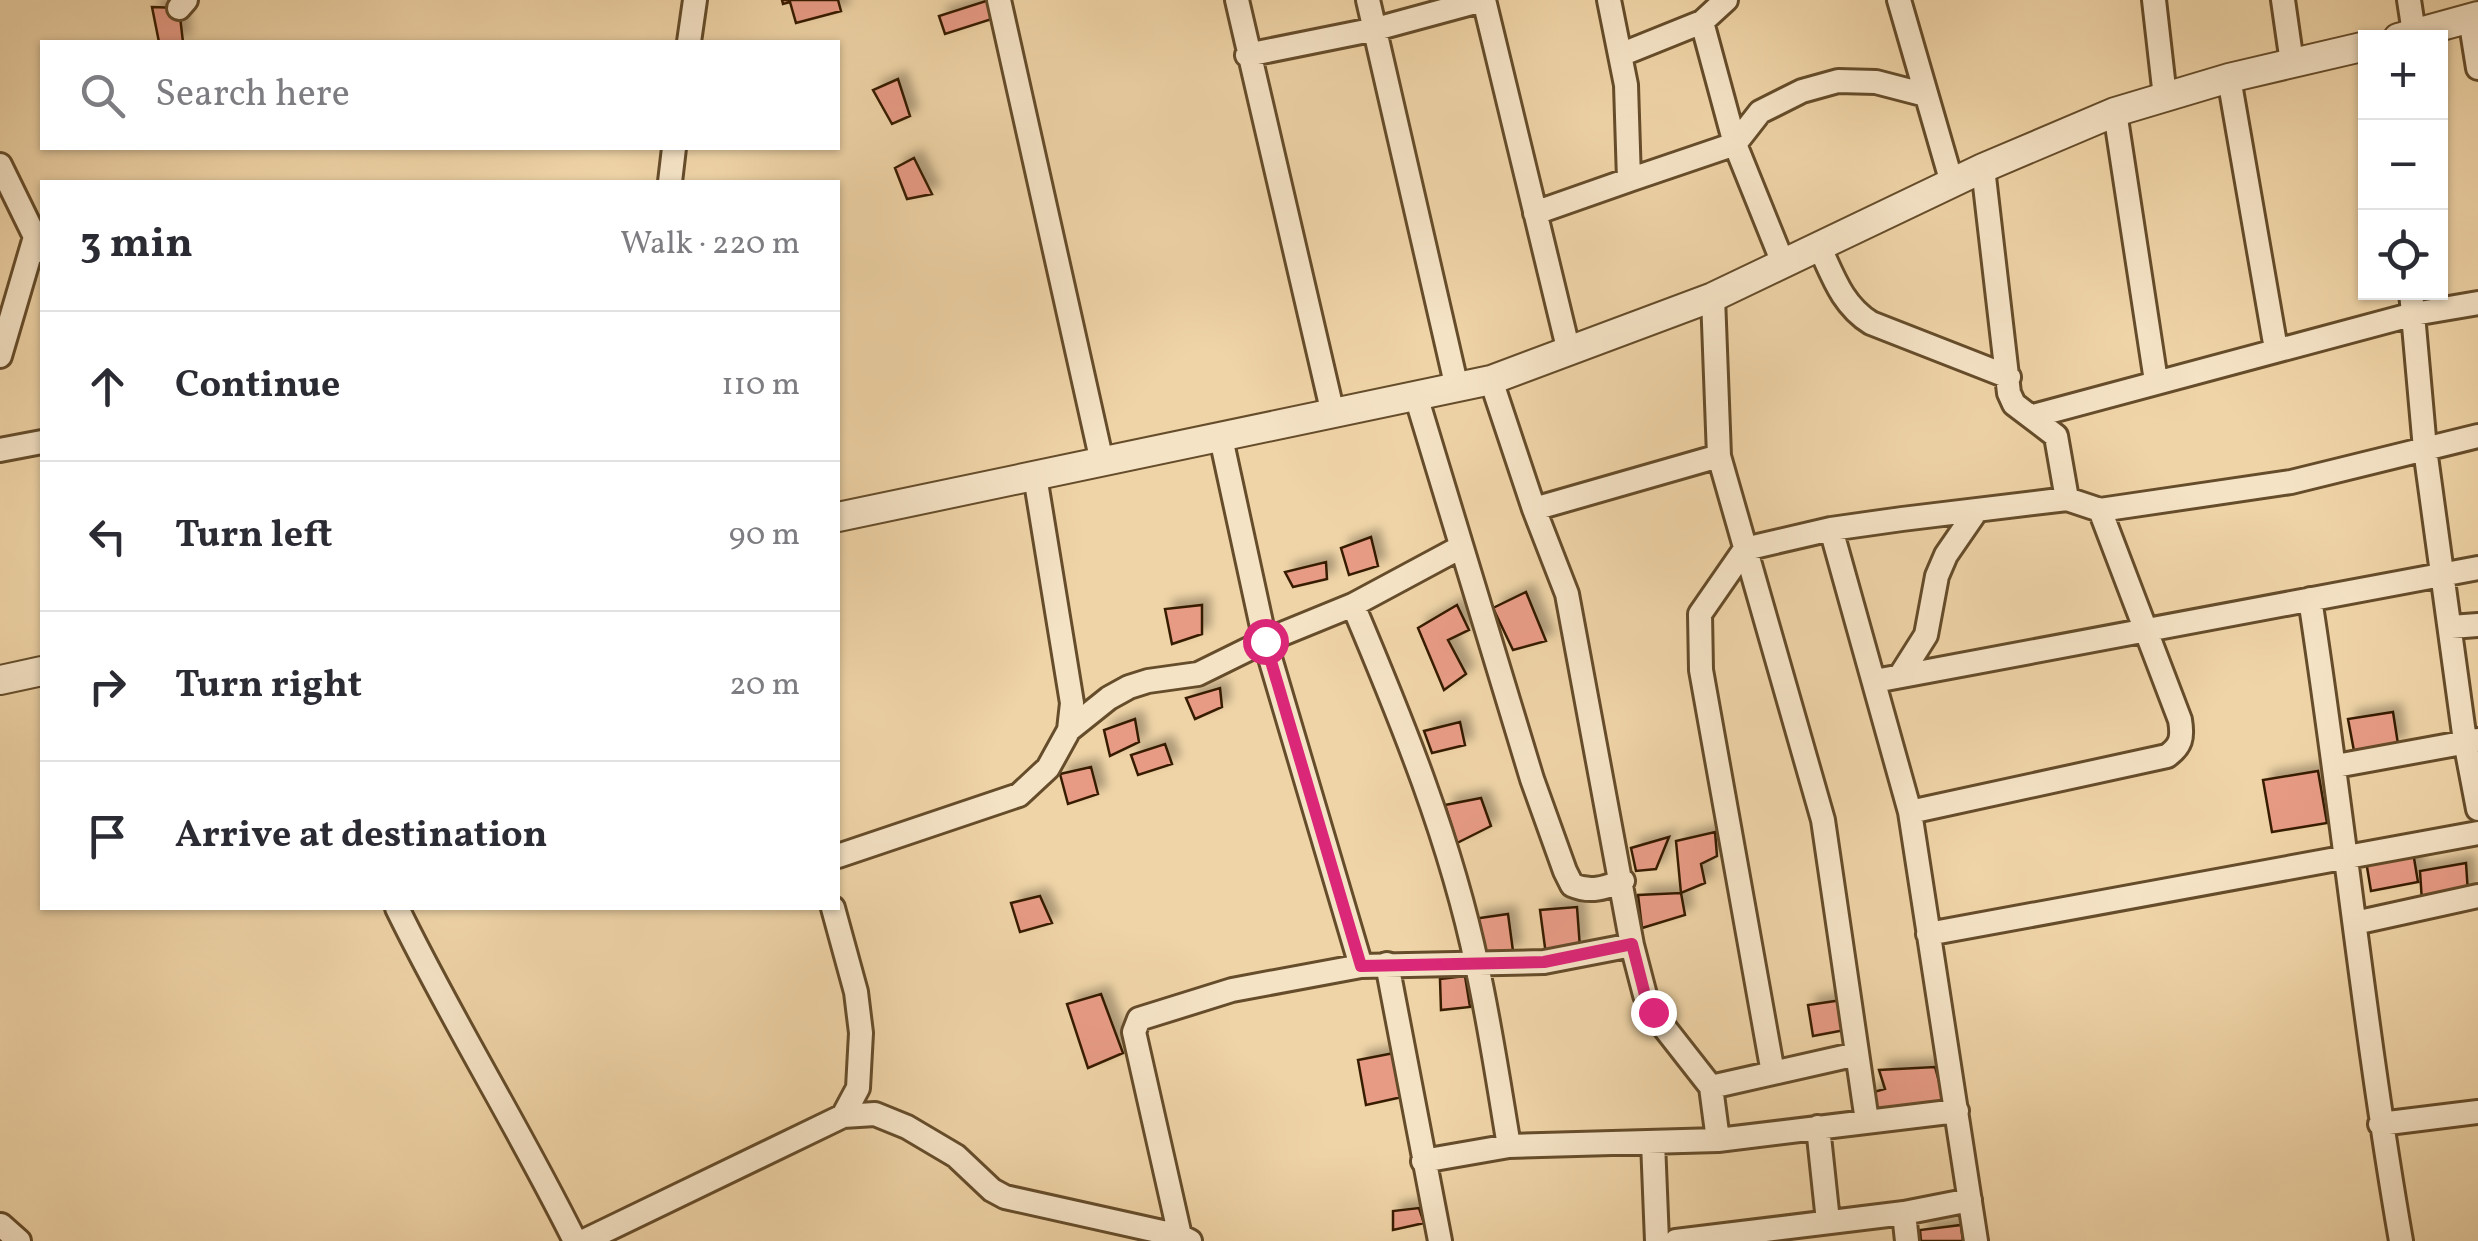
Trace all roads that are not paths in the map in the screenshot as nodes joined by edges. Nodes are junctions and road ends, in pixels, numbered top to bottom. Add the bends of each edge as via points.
1 (695, 0) edge
2 (999, 0) edge
3 (1236, 0) edge
4 (1368, 0) edge
5 (1484, 0) edge
6 (1609, 0) edge
7 (1726, 0) edge
8 (1898, 0) edge
9 (2154, 0) edge
10 (2283, 0) edge
11 (2409, 0) edge
12 (2474, 18) edge
13 (1702, 22) junction
14 (1376, 29) junction
15 (2406, 30) edge
16 (2426, 30) edge
17 (689, 40) edge
18 (2358, 48) edge
19 (1247, 55) junction
20 (1620, 55) junction
21 (2292, 63) junction
22 (2478, 68) edge
23 (2229, 78) junction
24 (1926, 95) junction
25 (2165, 97) junction
26 (2114, 112) junction
27 (1736, 144) junction
28 (674, 150) edge
29 (1983, 168) junction
30 (3, 178) edge
31 (670, 180) edge
32 (1629, 180) junction
33 (1952, 183) junction
34 (1535, 213) junction
35 (39, 244) edge
36 (1819, 246) junction
37 (1782, 264) junction
38 (1714, 297) junction
39 (2412, 303) edge
40 (2478, 303) edge
41 (2276, 350) junction
42 (1568, 352) junction
43 (0, 356) edge
44 (2009, 377) junction
45 (1491, 380) junction
46 (2156, 381) junction
47 (1457, 388) junction
48 (1416, 396) junction
49 (1333, 414) junction
50 (2033, 416) junction
51 (2478, 436) edge
52 (1221, 438) junction
53 (40, 442) edge
54 (2426, 449) junction
55 (0, 450) edge
56 (1719, 456) junction
57 (1102, 462) junction
58 (1035, 476) junction
59 (2067, 498) junction
60 (1534, 509) junction
61 (1977, 510) junction
62 (2100, 510) junction
63 (840, 517) edge
64 (1831, 529) junction
65 (1462, 546) junction
66 (1745, 548) junction
67 (2478, 568) edge
68 (2443, 573) junction
69 (2310, 599) junction
70 (1353, 605) junction
71 (2478, 625) edge
72 (2451, 627) junction
73 (2146, 629) junction
74 (1265, 641) junction
75 (40, 671) edge
76 (1900, 676) junction
77 (0, 680) edge
78 (1876, 682) junction
79 (1069, 730) junction
80 (2472, 741) edge
81 (2336, 766) junction
82 (2478, 809) edge
83 (1910, 812) junction
84 (2478, 832) edge
85 (840, 855) edge
86 (2348, 859) junction
87 (1623, 881) junction
88 (2478, 896) edge
89 (398, 910) edge
90 (833, 910) edge
91 (2355, 924) junction
92 (1928, 934) junction
93 (1632, 944) junction
94 (1387, 964) junction
95 (1477, 964) junction
96 (1361, 966) junction
97 (1857, 1054) junction
98 (1773, 1073) junction
99 (1711, 1087) junction
100 (858, 1088) junction
101 (1957, 1111) junction
102 (2478, 1112) edge
103 (875, 1114) junction
104 (843, 1116) junction
105 (1867, 1121) junction
106 (2380, 1124) junction
107 (1818, 1128) junction
108 (1718, 1140) junction
109 (1653, 1142) junction
110 (1509, 1146) junction
111 (1423, 1161) junction
112 (1970, 1200) junction
113 (1904, 1213) junction
114 (1828, 1220) junction
115 (0, 1223) edge
116 (1762, 1236) edge
117 (1185, 1238) edge
118 (0, 1240) edge
119 (19, 1241) edge
120 (575, 1241) edge
121 (584, 1241) edge
122 (1440, 1241) edge
123 (1658, 1241) edge
124 (1676, 1241) edge
125 (1908, 1241) edge
126 (1976, 1241) edge
127 (2400, 1241) edge

1 - 17 street
2 - 57 street
3 - 19 street
4 - 14 street
5 - 14 street
5 - 34 street
6 - 20 street
7 - 13 street
8 - 24 street
9 - 25 street
10 - 21 street
11 - 15 street
12 - 16 street
12 - 22 street
13 - 20 street
13 - 27 street
14 - 19 street
14 - 47 street
18 - 21 street
19 - 49 street
20 - 32 street
21 - 23 street
23 - 25 street
23 - 41 street
24 - 27 street via 1876,82 1838,81 1802,90 1760,112
24 - 33 street
25 - 26 street
26 - 29 street
26 - 46 street
27 - 32 street
27 - 37 street
28 - 31 street
29 - 33 street
29 - 44 street
30 - 35 street
32 - 34 street
33 - 36 street
34 - 42 street
35 - 43 street
36 - 37 street
36 - 44 street via 1856,314
37 - 38 street
38 - 42 street
38 - 56 street
39 - 40 street
39 - 41 street
39 - 54 street
41 - 46 street
42 - 45 street
44 - 50 street via 2014,404
45 - 47 street
45 - 60 street
46 - 50 street
47 - 48 street
48 - 49 street
48 - 65 street
49 - 52 street
50 - 59 street via 2056,436
51 - 54 street
52 - 57 street
52 - 74 street
53 - 55 street
54 - 62 street via 2291,482
54 - 68 street
56 - 60 street
56 - 66 street
57 - 58 street
58 - 63 street
58 - 79 street via 1072,704
59 - 61 street
59 - 62 street
60 - 87 street via 1567,594
61 - 64 street
61 - 76 street via 1946,555 1926,635
62 - 73 street
64 - 66 street
64 - 78 street
65 - 70 street
65 - 87 street via 1532,779 1572,885 1598,890
66 - 97 street via 1823,820
66 - 98 street via 1700,614 1701,670
67 - 68 street
68 - 69 street
68 - 72 street
69 - 73 street
69 - 81 street
70 - 74 street
70 - 95 street via 1400,718
71 - 72 street
72 - 80 street
73 - 76 street
73 - 83 street via 2180,720 2178,748
74 - 79 street via 1198,674 1128,687
74 - 96 street
75 - 77 street
76 - 78 street
78 - 83 street
79 - 85 street via 1048,768 1019,794
80 - 81 street
80 - 82 street
81 - 86 street
83 - 92 street
84 - 86 street
86 - 91 street
86 - 92 street
87 - 93 street
88 - 91 street
89 - 120 street
90 - 100 street via 856,992
91 - 106 street
92 - 101 street
93 - 95 street via 1544,962
93 - 99 street via 1653,1012
94 - 95 street
94 - 96 street
94 - 111 street
95 - 110 street
96 - 117 street via 1232,990 1136,1022 1152,1121
97 - 98 street
97 - 105 street
98 - 99 street
99 - 108 street
100 - 103 street
100 - 104 street
101 - 105 street
101 - 112 street
102 - 106 street
103 - 104 street
103 - 117 street via 956,1156 1005,1197
104 - 121 street
105 - 107 street
106 - 127 street
107 - 108 street
107 - 114 street
108 - 109 street
109 - 110 street
109 - 123 street
110 - 111 street
111 - 122 street
112 - 113 street
112 - 126 street
113 - 114 street
113 - 125 street
114 - 116 street
115 - 118 street
115 - 119 street
116 - 124 street

